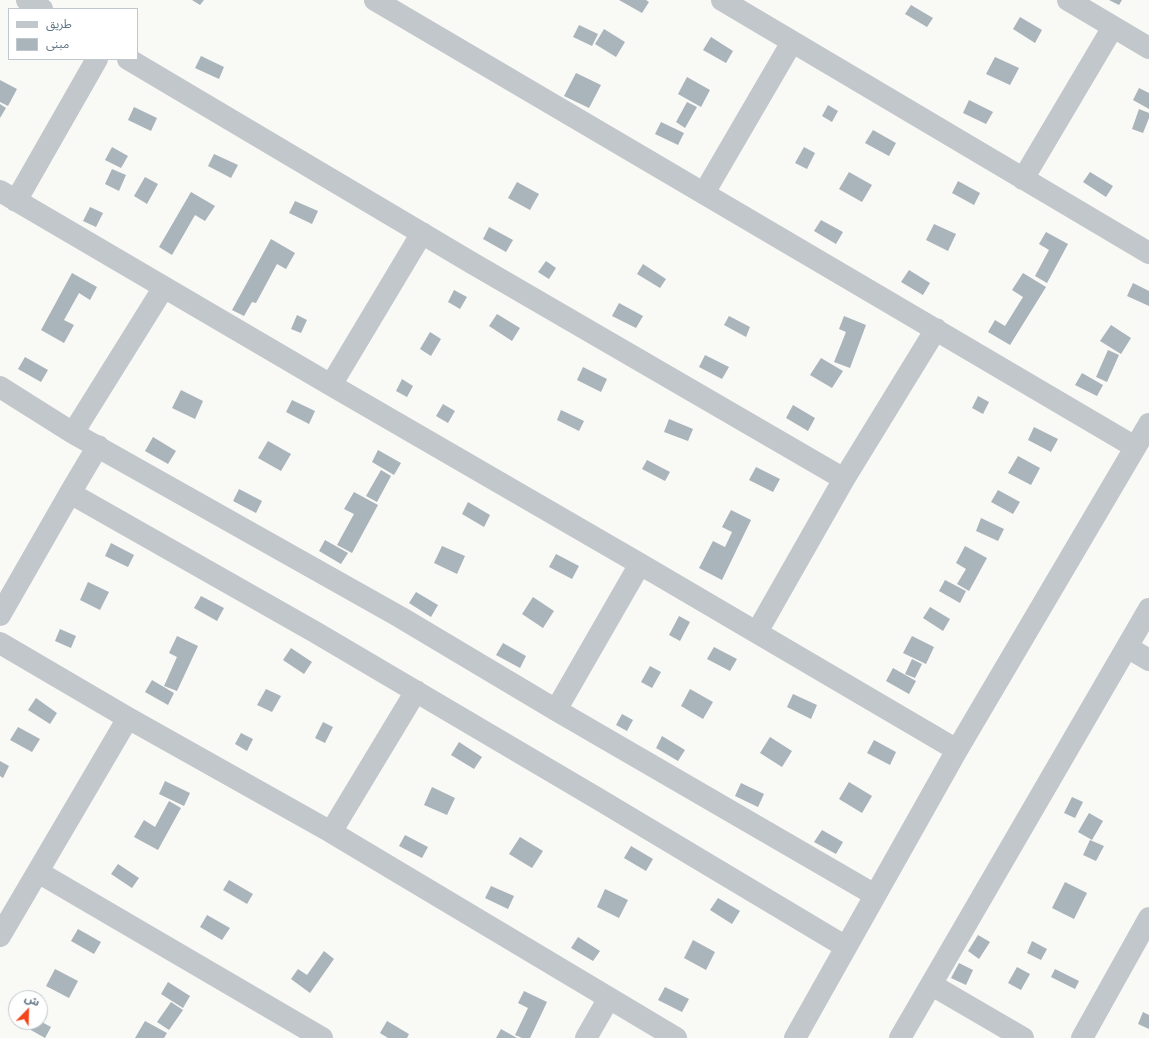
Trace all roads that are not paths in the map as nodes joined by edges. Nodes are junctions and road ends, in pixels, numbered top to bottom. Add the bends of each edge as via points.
1 (27, 0) edge
2 (375, 0) edge
3 (722, 0) edge
4 (1068, 0) edge
5 (40, 8) edge
6 (1113, 27) junction
7 (792, 42) junction
8 (1149, 48) edge
9 (96, 60) edge
10 (130, 60) edge
11 (1023, 179) junction
12 (704, 193) junction
13 (8, 196) edge
14 (422, 233) junction
15 (1149, 253) edge
16 (164, 287) junction
17 (936, 329) junction
18 (331, 385) junction
19 (0, 387) edge
20 (1149, 424) edge
21 (73, 433) junction
22 (98, 446) junction
23 (1136, 447) junction
24 (844, 479) junction
25 (70, 493) junction
26 (640, 564) junction
27 (1149, 609) edge
28 (0, 615) edge
29 (757, 632) junction
30 (0, 643) edge
31 (1127, 647) junction
32 (1149, 660) edge
33 (416, 691) junction
34 (556, 710) junction
35 (128, 718) junction
36 (958, 750) junction
37 (331, 832) junction
38 (38, 872) junction
39 (876, 895) junction
40 (1149, 918) edge
41 (0, 936) edge
42 (846, 948) junction
43 (932, 985) junction
44 (609, 998) junction
45 (322, 1038) edge
46 (586, 1038) edge
47 (676, 1038) edge
48 (795, 1038) edge
49 (900, 1038) edge
50 (1023, 1038) edge
51 (1082, 1038) edge

1 - 5 street
2 - 12 street
3 - 7 street
4 - 6 street
6 - 8 street
6 - 11 street
7 - 11 street
7 - 12 street
9 - 13 street
10 - 14 street
11 - 15 street
12 - 17 street
13 - 16 street
14 - 18 street
14 - 24 street
16 - 18 street
16 - 21 street
17 - 23 street
17 - 24 street
18 - 26 street
19 - 21 street
20 - 23 street
21 - 22 street
22 - 25 street
22 - 34 street via 400,617
23 - 36 street
24 - 29 street
25 - 28 street
25 - 33 street
26 - 29 street
26 - 34 street
27 - 31 street
29 - 36 street
30 - 35 street
31 - 32 street
31 - 43 street
33 - 37 street
33 - 42 street
34 - 39 street
35 - 37 street
35 - 38 street
36 - 39 street
37 - 44 street
38 - 41 street
38 - 45 street
39 - 42 street
40 - 51 street
42 - 48 street
43 - 49 street
43 - 50 street
44 - 46 street
44 - 47 street

